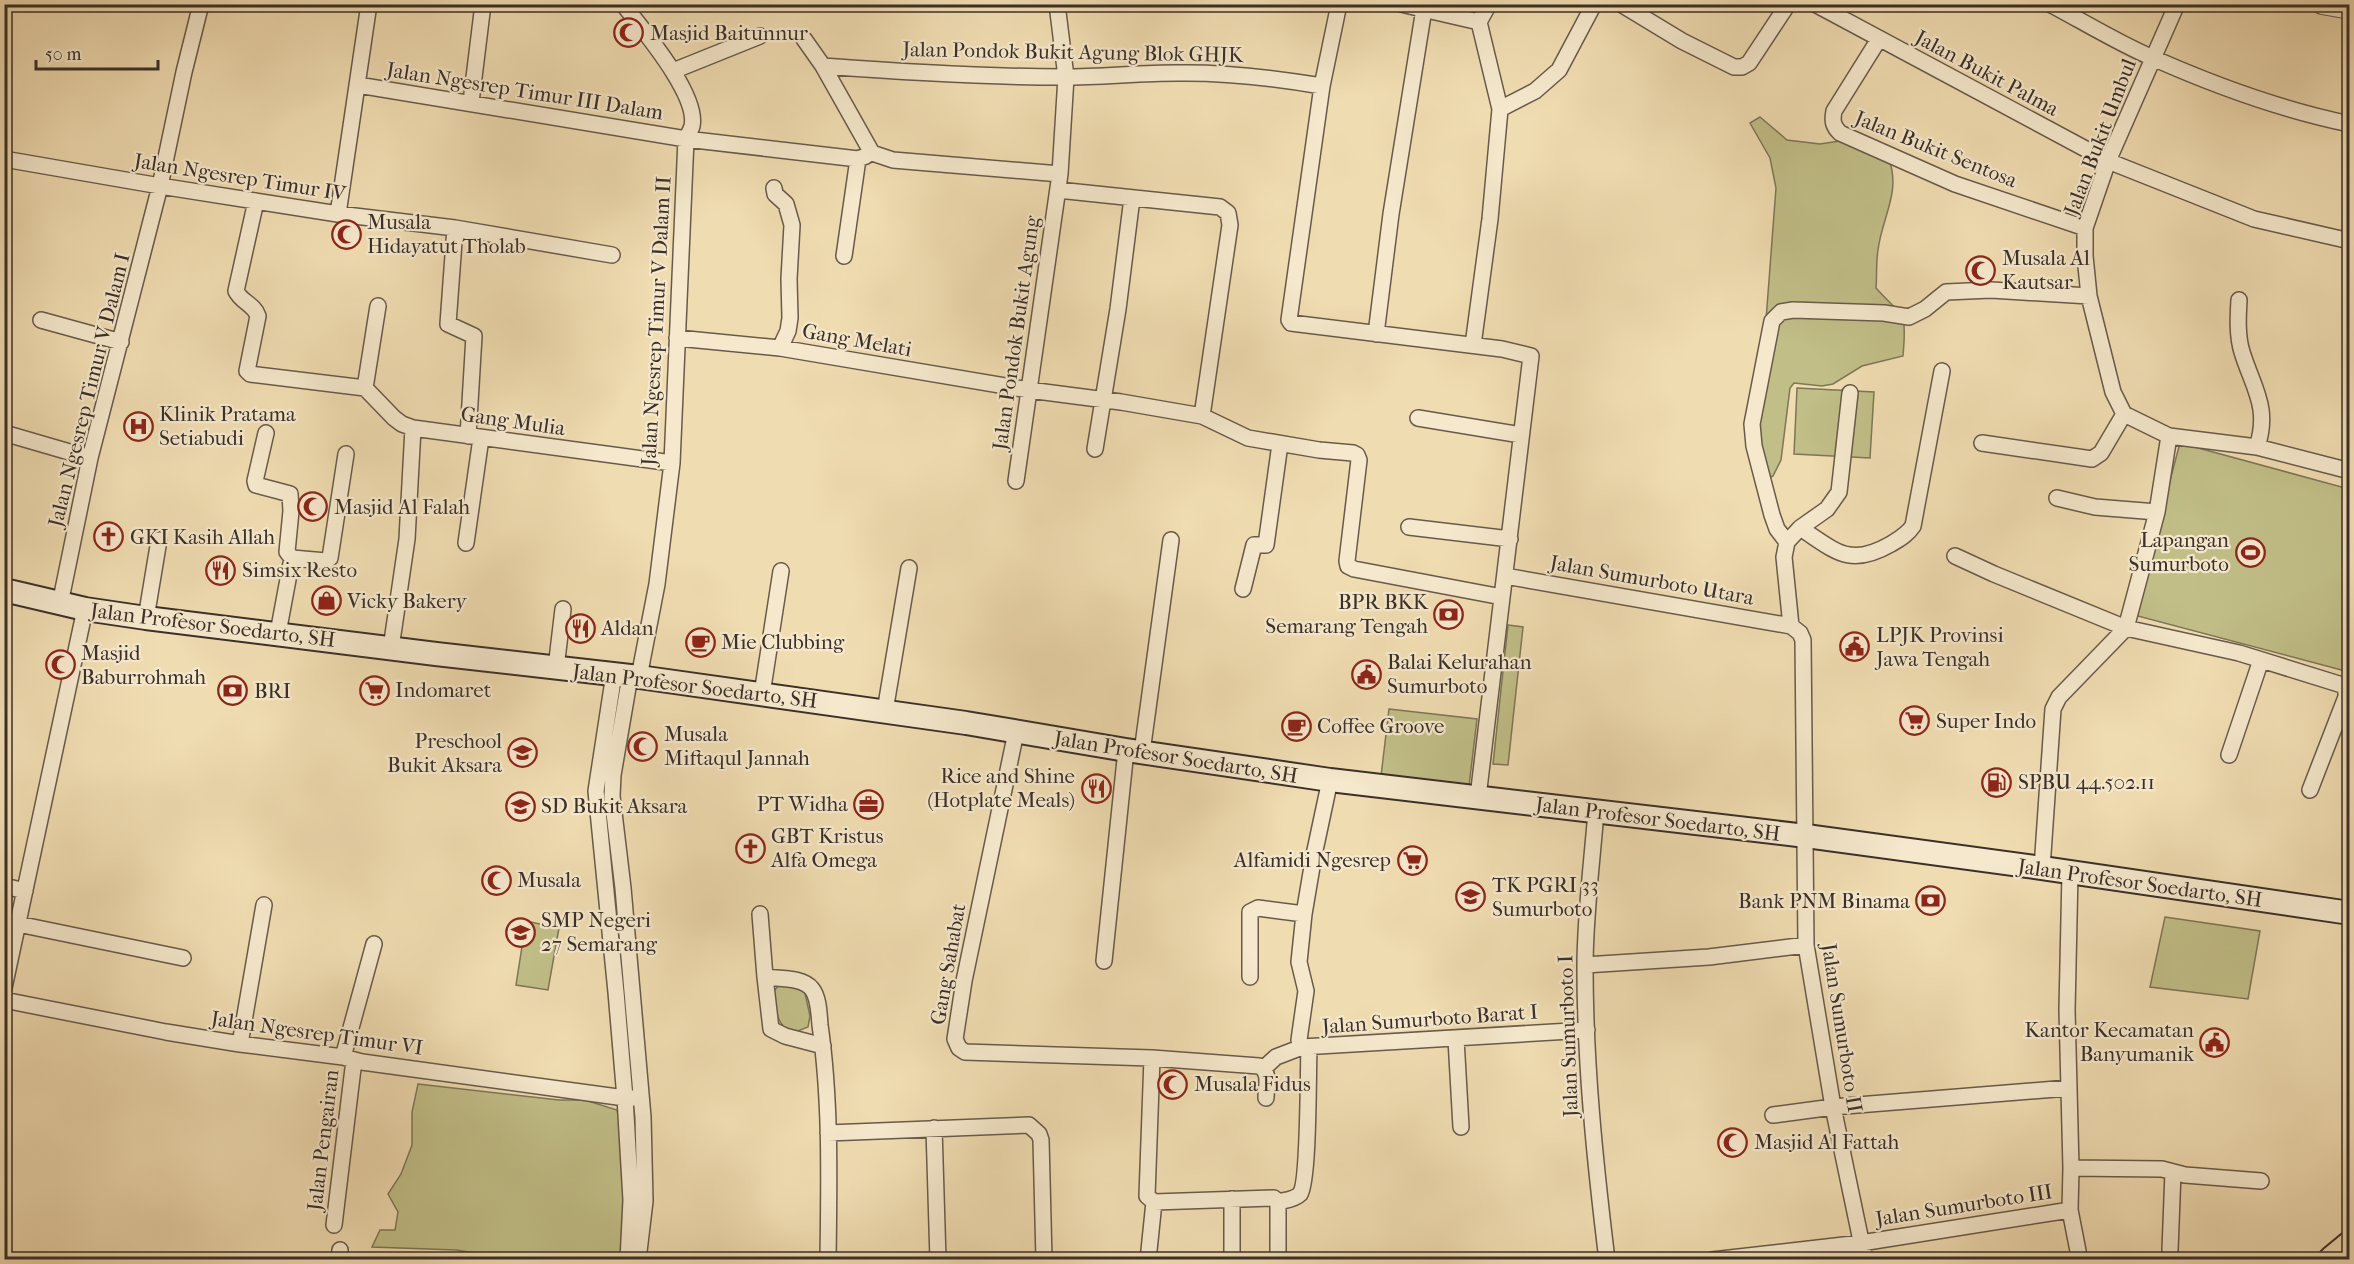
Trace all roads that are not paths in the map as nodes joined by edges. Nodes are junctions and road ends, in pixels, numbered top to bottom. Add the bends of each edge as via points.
1 (201, 4) edge
2 (369, 4) edge
3 (483, 4) edge
4 (623, 4) edge
5 (1057, 4) edge
6 (1339, 4) edge
7 (1401, 4) edge
8 (1489, 4) edge
9 (1594, 4) edge
10 (1621, 4) edge
11 (1788, 4) edge
12 (1815, 4) edge
13 (2050, 4) edge
14 (2177, 4) edge
15 (2322, 4) edge
16 (1424, 9) junction
17 (2349, 9) edge
18 (1479, 22) junction
19 (760, 36) dead end
20 (804, 39) dead end
21 (1879, 39) junction
22 (2153, 58) junction
23 (823, 66) junction
24 (673, 71) junction
25 (1066, 77) junction
26 (358, 85) junction
27 (1322, 86) junction
28 (471, 102) junction
29 (1500, 109) junction
30 (2349, 124) edge
31 (686, 139) junction
32 (865, 156) junction
33 (4, 159) edge
34 (2108, 161) junction
35 (1060, 174) junction
36 (160, 186) junction
37 (774, 188) dead end
38 (1058, 190) junction
39 (1132, 198) junction
40 (256, 201) junction
41 (338, 214) junction
42 (455, 228) junction
43 (2085, 228) junction
44 (2349, 241) edge
45 (612, 255) dead end
46 (844, 256) dead end
47 (2090, 296) junction
48 (2239, 300) dead end
49 (378, 306) dead end
50 (41, 320) dead end
51 (1376, 334) junction
52 (676, 338) junction
53 (121, 342) junction
54 (1473, 345) junction
55 (780, 348) junction
56 (1942, 371) dead end
57 (365, 388) junction
58 (1029, 390) junction
59 (1850, 393) dead end
60 (1102, 400) junction
61 (2124, 414) junction
62 (1202, 416) junction
63 (1418, 418) dead end
64 (413, 428) junction
65 (4, 433) edge
66 (266, 433) dead end
67 (1521, 435) junction
68 (2169, 436) junction
69 (475, 437) junction
70 (1982, 443) dead end
71 (1280, 444) junction
72 (2257, 447) junction
73 (1095, 449) dead end
74 (346, 454) dead end
75 (90, 458) junction
76 (672, 463) junction
77 (2349, 471) edge
78 (1016, 481) dead end
79 (2057, 498) dead end
80 (2157, 512) junction
81 (1410, 527) dead end
82 (1800, 528) junction
83 (1510, 539) junction
84 (159, 540) dead end
85 (1171, 540) dead end
86 (1787, 542) junction
87 (466, 543) dead end
88 (1955, 556) dead end
89 (292, 558) junction
90 (909, 568) dead end
91 (781, 571) dead end
92 (1505, 576) junction
93 (1243, 589) dead end
94 (4, 590) edge
95 (1502, 597) junction
96 (60, 603) junction
97 (85, 609) junction
98 (564, 609) dead end
99 (146, 618) junction
100 (1791, 626) junction
101 (2126, 628) junction
102 (278, 633) junction
103 (391, 648) junction
104 (2260, 660) junction
105 (556, 668) junction
106 (627, 676) junction
107 (762, 694) junction
108 (609, 707) junction
109 (624, 710) junction
110 (885, 711) junction
111 (1016, 732) junction
112 (1134, 751) junction
113 (2229, 755) dead end
114 (1330, 780) junction
115 (2310, 790) dead end
116 (1478, 797) junction
117 (1596, 811) junction
118 (614, 821) junction
119 (598, 823) junction
120 (1806, 836) junction
121 (2042, 868) junction
122 (2070, 873) junction
123 (4, 886) edge
124 (623, 888) junction
125 (606, 889) junction
126 (25, 891) junction
127 (264, 905) dead end
128 (2349, 913) edge
129 (760, 914) dead end
130 (1304, 914) junction
131 (18, 924) junction
132 (374, 945) dead end
133 (1806, 945) junction
134 (183, 958) dead end
135 (1104, 961) dead end
136 (1585, 965) junction
137 (765, 977) junction
138 (1250, 977) dead end
139 (623, 986) junction
140 (4, 988) edge
141 (4, 1000) edge
142 (1587, 1030) junction
143 (1456, 1039) junction
144 (240, 1044) junction
145 (823, 1046) junction
146 (1306, 1047) junction
147 (348, 1058) junction
148 (1152, 1058) junction
149 (1264, 1068) junction
150 (2068, 1088) junction
151 (625, 1098) junction
152 (641, 1098) junction
153 (1266, 1098) dead end
154 (1833, 1107) junction
155 (1773, 1115) dead end
156 (1461, 1127) dead end
157 (934, 1128) junction
158 (828, 1133) junction
159 (2071, 1168) junction
160 (2173, 1172) junction
161 (2261, 1181) dead end
162 (1232, 1199) junction
163 (638, 1200) junction
164 (1154, 1202) junction
165 (1278, 1202) junction
166 (2070, 1209) junction
167 (334, 1225) dead end
168 (1861, 1244) junction
169 (2349, 1246) edge
170 (2078, 1251) dead end
171 (2170, 1251) dead end
172 (639, 1254) edge
173 (628, 1260) edge
174 (651, 1260) edge
175 (828, 1260) edge
176 (938, 1260) edge
177 (1044, 1260) edge
178 (1148, 1260) edge
179 (1232, 1260) edge
180 (1278, 1260) edge
181 (1608, 1260) edge
182 (1712, 1260) edge
183 (1864, 1260) edge
184 (2334, 1260) edge

1 - 36 street, Jalan Ngesrep Timur V Dalam I
2 - 26 street
3 - 28 street
4 - 24 street, Jalan Ngesrep Timur V Dalam II
5 - 25 street, Jalan Pondok Bukit Agung
6 - 27 street
7 - 16 street
8 - 18 street
9 - 29 street via 1554,76
10 - 11 street via 1682,41 1734,67 1742,67 1749,63
12 - 21 street, Jalan Bukit Palma
13 - 22 street
14 - 22 street, Jalan Bukit Umbul
15 - 17 street
16 - 18 street
16 - 51 street
18 - 29 street
19 - 24 street
20 - 23 street
21 - 34 street, Jalan Bukit Palma
21 - 43 street, Jalan Bukit Sentosa via 1834,111 1832,120 1840,133 1955,184
22 - 30 street via 2264,101
22 - 34 street, Jalan Bukit Umbul
23 - 25 street, Jalan Pondok Bukit Agung Blok GHJK via 951,75
23 - 32 street
24 - 31 street, Jalan Ngesrep Timur V Dalam II via 690,106 692,127
25 - 27 street, Jalan Pondok Bukit Agung Blok GHJK via 1203,74 1269,77
25 - 35 street, Jalan Pondok Bukit Agung
26 - 28 street, Jalan Ngesrep Timur III Dalam
26 - 41 street
27 - 51 street via 1289,316 1291,322
28 - 31 street, Jalan Ngesrep Timur III Dalam
29 - 54 street
31 - 32 street
31 - 52 street, Jalan Ngesrep Timur V Dalam II
32 - 35 street
32 - 46 street
33 - 36 street, Jalan Ngesrep Timur IV
34 - 43 street, Jalan Bukit Umbul
34 - 44 street, Jalan Bukit Palma via 2254,219
35 - 38 street, Jalan Pondok Bukit Agung
36 - 40 street, Jalan Ngesrep Timur IV
36 - 53 street, Jalan Ngesrep Timur V Dalam I
37 - 55 street via 788,206 792,225 790,318
38 - 39 street, Jalan Pondok Bukit Agung
38 - 58 street, Jalan Pondok Bukit Agung
39 - 60 street
39 - 62 street, Jalan Pondok Bukit Agung via 1220,207 1228,213 1230,225
40 - 41 street, Jalan Ngesrep Timur IV
40 - 57 street via 236,291 258,316 247,371
41 - 42 street, Jalan Ngesrep Timur IV
42 - 45 street, Jalan Ngesrep Timur IV
42 - 69 street via 448,324 474,336
43 - 47 street, Jalan Bukit Umbul
47 - 61 street, Jalan Bukit Umbul via 2106,370
47 - 86 street via 1971,290 1946,292 1909,317 1781,312 1772,321 1752,424 1772,515
48 - 72 street via 2241,350 2260,400
49 - 57 street
50 - 53 street
51 - 54 street
52 - 55 street, Gang Melati
52 - 76 street, Jalan Ngesrep Timur V Dalam II
53 - 75 street, Jalan Ngesrep Timur V Dalam I
54 - 67 street via 1531,354
55 - 58 street, Gang Melati
56 - 82 street via 1909,533 1874,554 1847,556
57 - 64 street, Gang Mulia via 394,418
58 - 60 street, Gang Melati
58 - 78 street, Jalan Pondok Bukit Agung
59 - 82 street via 1839,492 1827,509
60 - 62 street, Gang Melati
60 - 73 street
61 - 68 street
61 - 70 street via 2101,453 2092,459
62 - 71 street via 1248,438
63 - 67 street
64 - 69 street, Gang Mulia
64 - 103 street via 407,539
65 - 75 street
66 - 89 street via 255,481 256,485 290,494 287,552
67 - 83 street
68 - 72 street
68 - 80 street
69 - 76 street, Gang Mulia
69 - 87 street
71 - 93 street via 1266,545 1254,545
71 - 95 street via 1358,455 1348,566
72 - 77 street
74 - 89 street via 330,558
75 - 96 street, Jalan Ngesrep Timur V Dalam I
76 - 106 street, Jalan Ngesrep Timur V Dalam II via 657,584
79 - 80 street via 2095,507
80 - 101 street
81 - 83 street
82 - 86 street
83 - 92 street
84 - 99 street
85 - 112 street
86 - 100 street, Jalan Sumurboto Utara via 1784,557
88 - 101 street
89 - 102 street
90 - 110 street
91 - 107 street
92 - 95 street
92 - 100 street, Jalan Sumurboto Utara
94 - 96 main road, Jalan Profesor Soedarto, SH
95 - 116 street
96 - 97 main road, Jalan Profesor Soedarto, SH
97 - 99 main road, Jalan Profesor Soedarto, SH
97 - 126 street
98 - 105 street
99 - 102 main road, Jalan Profesor Soedarto, SH
100 - 120 street, Jalan Sumurboto Utara via 1803,640
101 - 104 street
101 - 121 street via 2059,697 2053,709
102 - 103 main road, Jalan Profesor Soedarto, SH
103 - 105 main road, Jalan Profesor Soedarto, SH
104 - 113 street
104 - 115 street via 2342,685 2346,690
105 - 106 main road, Jalan Profesor Soedarto, SH
106 - 107 main road, Jalan Profesor Soedarto, SH
106 - 108 street
106 - 109 street
107 - 110 main road, Jalan Profesor Soedarto, SH
108 - 109 street
108 - 119 street via 596,783
109 - 118 street via 611,784
110 - 111 main road, Jalan Profesor Soedarto, SH
111 - 112 main road, Jalan Profesor Soedarto, SH
111 - 148 street, Gang Sahabat via 955,1039 965,1052
112 - 114 main road, Jalan Profesor Soedarto, SH
112 - 135 street
114 - 116 main road, Jalan Profesor Soedarto, SH
114 - 130 street, Jalan Sumurboto Barat I
116 - 117 main road, Jalan Profesor Soedarto, SH
117 - 120 main road, Jalan Profesor Soedarto, SH
117 - 136 street, Jalan Sumurboto I
118 - 119 street
118 - 124 street
119 - 125 street
120 - 121 main road, Jalan Profesor Soedarto, SH
120 - 133 street, Jalan Sumurboto II
121 - 122 main road, Jalan Profesor Soedarto, SH
122 - 128 main road, Jalan Profesor Soedarto, SH
122 - 150 street, Jalan Sumurboto III
123 - 126 street
124 - 125 street
124 - 139 street
125 - 139 street
126 - 131 street
127 - 144 street
129 - 137 street
130 - 138 street via 1258,908 1250,912
130 - 146 street, Jalan Sumurboto Barat I via 1299,962 1306,988 1299,1040
131 - 134 street
131 - 140 street
132 - 147 street, Jalan Pengairan
133 - 136 street via 1709,957
133 - 154 street, Jalan Sumurboto II
136 - 142 street, Jalan Sumurboto I
137 - 145 street via 771,1029
137 - 145 street via 805,982 810,987 817,1000
139 - 151 street
139 - 152 street
141 - 144 street, Jalan Ngesrep Timur VI
142 - 143 street, Jalan Sumurboto Barat I
142 - 181 street, Jalan Sumurboto I via 1593,1147
143 - 146 street, Jalan Sumurboto Barat I
143 - 156 street
144 - 147 street, Jalan Ngesrep Timur VI
145 - 158 street
146 - 149 street via 1276,1057
146 - 165 street via 1308,1125 1303,1183 1301,1192 1293,1199
147 - 151 street, Jalan Ngesrep Timur VI
147 - 167 street, Jalan Pengairan
148 - 149 street, Gang Sahabat
148 - 164 street via 1147,1196
149 - 153 street
150 - 154 street
150 - 159 street, Jalan Sumurboto III
151 - 152 street, Jalan Ngesrep Timur VI
151 - 163 street
152 - 163 street
154 - 155 street
154 - 168 street, Jalan Sumurboto II
157 - 158 street
157 - 176 street
157 - 177 street via 1029,1125 1039,1134
158 - 175 street
159 - 160 street, Jalan Sumurboto III
159 - 166 street, Jalan Sumurboto III
160 - 161 street, Jalan Sumurboto III
160 - 171 street
162 - 164 street
162 - 165 street via 1274,1198
162 - 179 street
163 - 172 street
163 - 173 street
164 - 178 street
165 - 180 street
166 - 168 street, Jalan Sumurboto III
166 - 170 street
168 - 182 street, Jalan Sumurboto III
168 - 183 street, Jalan Sumurboto II
169 - 184 highway
172 - 174 street

